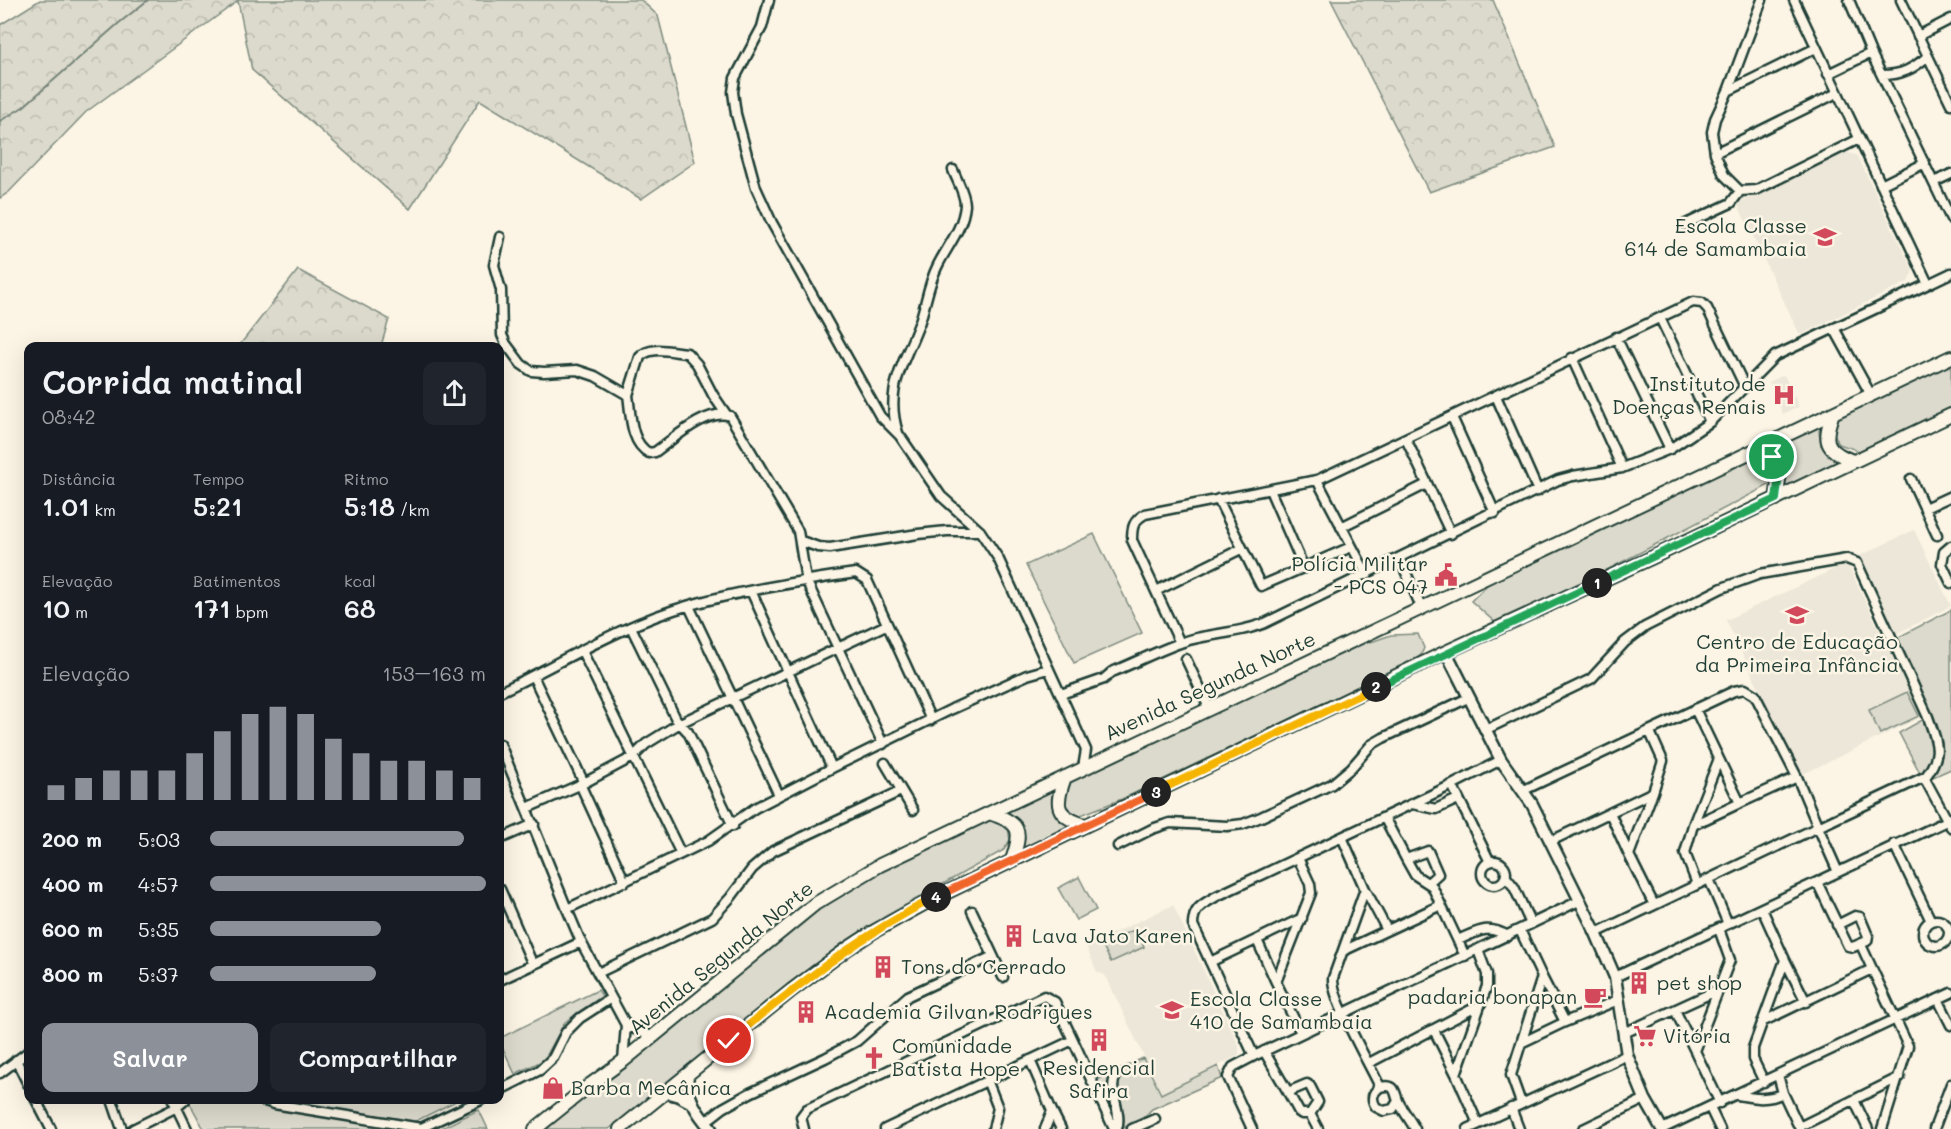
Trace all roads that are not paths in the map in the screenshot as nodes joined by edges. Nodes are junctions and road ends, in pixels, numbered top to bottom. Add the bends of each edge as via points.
1 (770, 0) edge
2 (1762, 0) edge
3 (1794, 0) edge
4 (1849, 0) edge
5 (1900, 0) edge
6 (1951, 19) edge
7 (1918, 36) junction
8 (1816, 48) junction
9 (1871, 53) junction
10 (1928, 56) junction
11 (1828, 74) junction
12 (1882, 75) junction
13 (1728, 91) junction
14 (1837, 93) junction
15 (1951, 104) edge
16 (1859, 139) junction
17 (1715, 153) junction
18 (1925, 163) junction
19 (953, 170) dead end
20 (1951, 174) edge
21 (1934, 182) junction
22 (1881, 185) junction
23 (1740, 191) junction
24 (1951, 219) edge
25 (1684, 225) dead end
26 (500, 237) dead end
27 (1951, 273) edge
28 (1928, 284) junction
29 (1660, 318) junction
30 (1834, 328) junction
31 (1616, 337) junction
32 (1951, 357) edge
33 (1572, 358) junction
34 (1745, 387) junction
35 (628, 395) junction
36 (1871, 395) junction
37 (1496, 396) junction
38 (1833, 412) junction
39 (726, 414) junction
40 (1951, 415) edge
41 (1452, 417) junction
42 (1710, 422) junction
43 (900, 436) junction
44 (1406, 439) junction
45 (1670, 449) junction
46 (1756, 450) junction
47 (1852, 461) junction
48 (1622, 468) junction
49 (1911, 479) dead end
50 (1317, 480) junction
51 (1427, 484) junction
52 (1269, 490) junction
53 (1538, 490) junction
54 (1951, 496) edge
55 (1218, 499) junction
56 (1776, 499) junction
57 (1925, 508) junction
58 (1495, 513) junction
59 (1341, 527) junction
60 (980, 531) junction
61 (1451, 534) junction
62 (1937, 535) dead end
63 (801, 541) junction
64 (1951, 546) edge
65 (1351, 547) junction
66 (1241, 549) junction
67 (1400, 559) junction
68 (1304, 568) junction
69 (1367, 575) junction
70 (806, 580) junction
71 (1951, 584) edge
72 (751, 591) junction
73 (1156, 591) junction
74 (689, 606) junction
75 (1421, 607) junction
76 (886, 625) junction
77 (631, 627) junction
78 (1180, 643) junction
79 (837, 647) junction
80 (582, 651) junction
81 (1446, 652) junction
82 (1186, 659) dead end
83 (1048, 669) junction
84 (787, 670) junction
85 (533, 676) junction
86 (504, 690) edge
87 (1060, 694) junction
88 (732, 698) junction
89 (1468, 698) junction
90 (1209, 708) junction
91 (1695, 710) junction
92 (931, 720) junction
93 (680, 723) junction
94 (1485, 730) junction
95 (1650, 732) junction
96 (883, 744) junction
97 (1086, 750) junction
98 (504, 753) edge
99 (633, 757) junction
100 (1101, 759) junction
101 (1501, 760) junction
102 (1718, 761) junction
103 (885, 763) dead end
104 (832, 768) junction
105 (1083, 768) junction
106 (1065, 777) junction
107 (1797, 777) junction
108 (1924, 779) junction
109 (582, 784) junction
110 (1452, 786) junction
111 (1524, 790) junction
112 (901, 791) junction
113 (1653, 792) junction
114 (779, 795) junction
115 (1458, 799) junction
116 (1740, 803) junction
117 (1413, 804) junction
118 (527, 808) junction
119 (913, 810) dead end
120 (989, 813) junction
121 (1610, 813) junction
122 (1384, 817) junction
123 (1950, 822) edge
124 (534, 825) junction
125 (1085, 825) junction
126 (1693, 825) junction
127 (733, 826) junction
128 (1818, 827) junction
129 (504, 836) edge
130 (1342, 837) junction
131 (1551, 841) junction
132 (1894, 844) junction
133 (1118, 846) dead end
134 (681, 854) junction
135 (1629, 855) junction
136 (1298, 858) junction
137 (1406, 859) junction
138 (1012, 860) junction
139 (1490, 862) junction
140 (1838, 872) junction
141 (1506, 877) junction
142 (1709, 879) junction
143 (625, 882) junction
144 (1817, 882) junction
145 (1428, 883) junction
146 (1697, 884) junction
147 (1365, 889) junction
148 (504, 898) edge
149 (1579, 901) junction
150 (1441, 905) junction
151 (1654, 905) junction
152 (567, 909) junction
153 (1762, 909) junction
154 (972, 911) dead end
155 (1302, 918) junction
156 (1931, 921) junction
157 (1531, 924) junction
158 (1728, 924) junction
159 (1836, 925) junction
160 (1719, 929) junction
161 (1387, 930) junction
162 (1520, 930) junction
163 (1596, 933) junction
164 (1508, 936) junction
165 (1950, 938) edge
166 (1257, 940) junction
167 (1458, 940) junction
168 (581, 942) junction
169 (1861, 945) junction
170 (1478, 950) junction
171 (1343, 951) junction
172 (993, 956) junction
173 (1465, 956) junction
174 (1785, 960) junction
175 (1210, 962) junction
176 (533, 965) junction
177 (1872, 969) junction
178 (598, 973) junction
179 (1003, 977) dead end
180 (1542, 977) junction
181 (1615, 977) junction
182 (504, 978) edge
183 (1276, 982) junction
184 (1720, 989) junction
185 (1951, 993) edge
186 (611, 998) junction
187 (1938, 999) junction
188 (1618, 1000) junction
189 (1806, 1002) junction
190 (1480, 1005) junction
191 (1675, 1010) junction
192 (1343, 1012) junction
193 (1895, 1020) junction
194 (1762, 1022) junction
195 (1566, 1023) junction
196 (626, 1025) junction
197 (1951, 1025) edge
198 (1434, 1030) junction
199 (1301, 1033) junction
200 (1624, 1033) junction
201 (652, 1037) junction
202 (1073, 1040) junction
203 (1521, 1043) junction
204 (1264, 1051) junction
205 (1695, 1051) junction
206 (24, 1055) edge
207 (1627, 1055) junction
208 (1254, 1056) junction
209 (16, 1060) junction
210 (1030, 1060) junction
211 (623, 1061) junction
212 (1369, 1063) junction
213 (0, 1073) edge
214 (688, 1074) junction
215 (1456, 1074) junction
216 (1778, 1075) junction
217 (24, 1076) edge
218 (1116, 1076) dead end
219 (1900, 1077) junction
220 (987, 1080) junction
221 (1764, 1082) junction
222 (1951, 1084) edge
223 (1380, 1087) junction
224 (504, 1088) edge
225 (665, 1092) junction
226 (1288, 1092) junction
227 (1783, 1093) junction
228 (1736, 1095) junction
229 (1645, 1099) junction
230 (1854, 1100) junction
231 (1398, 1101) junction
232 (692, 1103) junction
233 (1521, 1103) junction
234 (1720, 1103) junction
235 (38, 1104) edge
236 (113, 1104) edge
237 (173, 1104) edge
238 (175, 1104) edge
239 (274, 1104) edge
240 (473, 1104) edge
241 (1951, 1107) edge
242 (1510, 1108) junction
243 (1710, 1108) junction
244 (1052, 1111) junction
245 (1941, 1112) junction
246 (1310, 1114) junction
247 (1155, 1119) dead end
248 (1478, 1124) junction
249 (708, 1125) edge
250 (1800, 1128) edge
251 (51, 1129) edge
252 (122, 1129) edge
253 (133, 1129) edge
254 (187, 1129) edge
255 (420, 1129) edge
256 (535, 1129) edge
257 (620, 1129) edge
258 (804, 1129) edge
259 (885, 1129) edge
260 (993, 1129) edge
261 (1045, 1129) edge
262 (1061, 1129) edge
263 (1115, 1129) edge
264 (1132, 1129) edge
265 (1251, 1129) edge
266 (1318, 1129) edge
267 (1415, 1129) edge
268 (1468, 1129) edge
269 (1519, 1129) edge
270 (1585, 1129) edge
271 (1662, 1129) edge
272 (1720, 1129) edge
273 (1868, 1129) edge
274 (1881, 1129) edge
275 (1934, 1129) edge

1 - 43 street via 762,27 735,78 733,92 756,188 880,416
2 - 13 street
3 - 8 street
4 - 9 street
5 - 7 street
6 - 7 street
7 - 10 street
8 - 11 street
8 - 13 street
9 - 11 street
9 - 12 street
10 - 12 street via 1910,70
10 - 15 street
11 - 14 street
12 - 18 street
13 - 17 street via 1715,119
14 - 16 street
14 - 17 street
16 - 22 street
16 - 23 street via 1756,190
17 - 23 street via 1724,175
18 - 21 street
18 - 22 street
19 - 43 street via 964,196 963,217 932,278 894,388 892,403
20 - 21 street
21 - 24 street
22 - 28 street
23 - 25 street via 1727,205
26 - 35 street via 494,265 501,290 502,335 521,364 531,371 578,370
27 - 28 street
28 - 30 street
29 - 31 street
29 - 34 street via 1693,302 1701,303
29 - 42 street
30 - 34 street via 1775,356
30 - 36 street
31 - 33 street
31 - 45 street
32 - 36 main road, Avenida Segunda Norte
33 - 37 street
33 - 48 street
34 - 42 street
35 - 39 street via 634,433 641,448 649,453 700,420
35 - 39 street via 643,352 687,353
36 - 38 main road, Avenida Segunda Norte
37 - 41 street
37 - 53 street
38 - 46 main road, Avenida Segunda Norte
38 - 47 main road via 1827,428 1828,445
39 - 63 street via 793,521
40 - 47 main road
41 - 44 street
41 - 58 street
42 - 45 street
43 - 60 street via 941,496
44 - 50 street
44 - 51 street
45 - 48 street
46 - 56 main road via 1772,457 1780,467
46 - 75 main road, Avenida Segunda Norte
47 - 56 main road
48 - 53 street via 1573,476
49 - 57 street
50 - 52 street
50 - 59 street
51 - 59 street
51 - 61 street
52 - 55 street
52 - 68 street
53 - 58 street
54 - 57 street
55 - 66 street
55 - 73 street via 1145,514 1135,520 1132,540
56 - 81 main road
57 - 62 street
58 - 61 street
59 - 65 street
60 - 63 street via 918,534 830,548
60 - 83 street via 998,558
61 - 67 street
63 - 70 street
64 - 71 street via 1944,552 1942,564
65 - 68 street
65 - 69 street
66 - 68 street via 1260,586
66 - 73 street
67 - 69 street
67 - 75 street
69 - 78 street via 1254,628
70 - 72 street
70 - 76 street via 856,573 862,576
70 - 79 street
72 - 74 street
72 - 84 street
73 - 78 street
74 - 77 street
74 - 88 street
75 - 90 main road, Avenida Segunda Norte
76 - 79 street
76 - 92 street
77 - 80 street
77 - 93 street
78 - 87 street via 1104,679
79 - 84 street
79 - 96 street
80 - 85 street
80 - 99 street
81 - 89 street
81 - 125 main road
82 - 90 street
83 - 87 street
83 - 92 street
84 - 88 street
84 - 104 street
85 - 86 street
85 - 109 street
87 - 97 street
88 - 93 street
88 - 114 street
89 - 94 street
89 - 133 street via 1383,738 1332,784 1260,817 1227,826 1170,823
90 - 100 main road, Avenida Segunda Norte
91 - 95 street
91 - 102 street
91 - 107 street via 1740,689 1751,691
92 - 96 street
93 - 99 street
93 - 127 street
94 - 101 street
94 - 108 street via 1591,679 1625,642 1645,627 1722,588 1760,574 1847,559 1860,569 1936,739 1937,759
95 - 111 street
95 - 113 street via 1663,758
96 - 104 street
97 - 100 street
97 - 105 street
98 - 118 street
99 - 109 street
99 - 134 street
100 - 105 main road, Avenida Segunda Norte
101 - 110 street
101 - 111 street
102 - 116 street
102 - 126 street
103 - 112 street
104 - 114 street
105 - 106 main road, Avenida Segunda Norte
106 - 120 main road, Avenida Segunda Norte
106 - 125 main road via 1059,794 1060,812
107 - 116 street
107 - 128 street
108 - 123 street
108 - 128 street
109 - 118 street
109 - 143 street
110 - 115 street
110 - 117 street
111 - 131 street
112 - 119 street
112 - 178 street via 773,851 752,869 712,918
113 - 121 street
113 - 135 street
114 - 127 street
115 - 117 street via 1436,809
115 - 139 street
116 - 126 street
117 - 122 street
118 - 124 street
120 - 138 main road via 1008,820 1016,828
120 - 201 main road, Avenida Segunda Norte via 880,865 815,904
121 - 131 street
121 - 135 street
122 - 130 street
122 - 137 street
123 - 132 street
124 - 129 street
124 - 152 street
125 - 138 main road
126 - 146 street via 1684,853
127 - 134 street
128 - 140 street
128 - 142 street
130 - 136 street
130 - 147 street
131 - 149 street
132 - 140 street
132 - 156 street
134 - 143 street
135 - 151 street
136 - 155 street via 1311,890
136 - 175 street via 1197,908 1193,925
137 - 145 street via 1415,875
137 - 145 street via 1428,851 1438,874
138 - 214 main road via 849,947
139 - 141 street via 1503,864
139 - 141 street via 1482,870 1484,880 1493,885
140 - 144 street
141 - 157 street
142 - 146 street
142 - 158 street
143 - 152 street
144 - 153 street
144 - 159 street
145 - 150 street
146 - 151 street
147 - 161 street
147 - 171 street
148 - 176 street
149 - 157 street
149 - 163 street
150 - 161 street
150 - 167 street
151 - 163 street
152 - 168 street
153 - 158 street
153 - 174 street
154 - 172 street
155 - 166 street
155 - 183 street
156 - 165 street via 1946,924
156 - 165 street via 1924,928 1926,942 1938,946
157 - 162 street
158 - 160 street
159 - 169 street via 1848,946
159 - 169 street via 1860,917 1868,936
160 - 181 street
160 - 184 street via 1730,960
161 - 171 street
162 - 164 street
162 - 180 street
163 - 181 street
164 - 167 street via 1485,929
164 - 170 street
166 - 175 street
166 - 183 street
167 - 173 street
168 - 176 street
168 - 178 street
169 - 177 street
170 - 173 street
170 - 190 street via 1487,974
171 - 192 street via 1333,983
172 - 179 street
172 - 249 street via 908,996 857,1041 723,1108
173 - 192 street
174 - 189 street
174 - 194 street
175 - 208 street
176 - 182 street
177 - 189 street
177 - 193 street
178 - 186 street
180 - 195 street
180 - 203 street
181 - 188 street
183 - 199 street
184 - 191 street
184 - 205 street
185 - 187 street
186 - 196 street
186 - 224 street via 571,1027 547,1064
187 - 193 street
187 - 197 street
188 - 195 street
188 - 200 street
189 - 194 street
190 - 198 street
190 - 215 street
191 - 200 street
191 - 205 street
192 - 199 street
192 - 212 street
193 - 216 street
193 - 219 street via 1908,1046
194 - 221 street via 1752,1053
195 - 203 street
196 - 201 street
196 - 211 street
198 - 212 street
198 - 215 street
199 - 204 street
200 - 207 street
201 - 211 main road, Avenida Segunda Norte
202 - 210 street
202 - 258 street via 1055,1002 1044,996 807,1109 801,1117
202 - 263 street
203 - 233 street via 1511,1075
204 - 208 street
204 - 226 street
205 - 234 street
206 - 209 street
207 - 229 street
207 - 233 street
208 - 265 street via 1233,1067 1228,1077
209 - 213 street
209 - 217 street
210 - 220 street
210 - 244 street
211 - 256 main road, Avenida Segunda Norte
212 - 223 street
214 - 225 main road
214 - 232 street
215 - 248 street
216 - 221 street
216 - 227 street
218 - 263 street via 1113,1082 1119,1112
219 - 230 street
219 - 274 street
220 - 259 street
220 - 260 street via 999,1108
221 - 228 street
222 - 245 street
223 - 231 street via 1391,1087
223 - 231 street via 1372,1099 1380,1110 1393,1109
225 - 232 street
225 - 257 main road
226 - 246 street via 1299,1112
226 - 246 street via 1310,1086 1318,1102
227 - 228 street via 1767,1098
227 - 250 street
228 - 234 street
229 - 270 street
229 - 271 street
230 - 250 street
230 - 273 street
231 - 267 street
232 - 249 street
233 - 242 street
234 - 243 street
235 - 251 street
236 - 252 street
237 - 253 street
238 - 254 street
239 - 255 street
240 - 255 street
241 - 245 street
242 - 248 street
242 - 269 street
243 - 271 street
243 - 272 street
244 - 261 street
244 - 262 street
245 - 275 street
246 - 266 street
247 - 264 street
248 - 268 street

